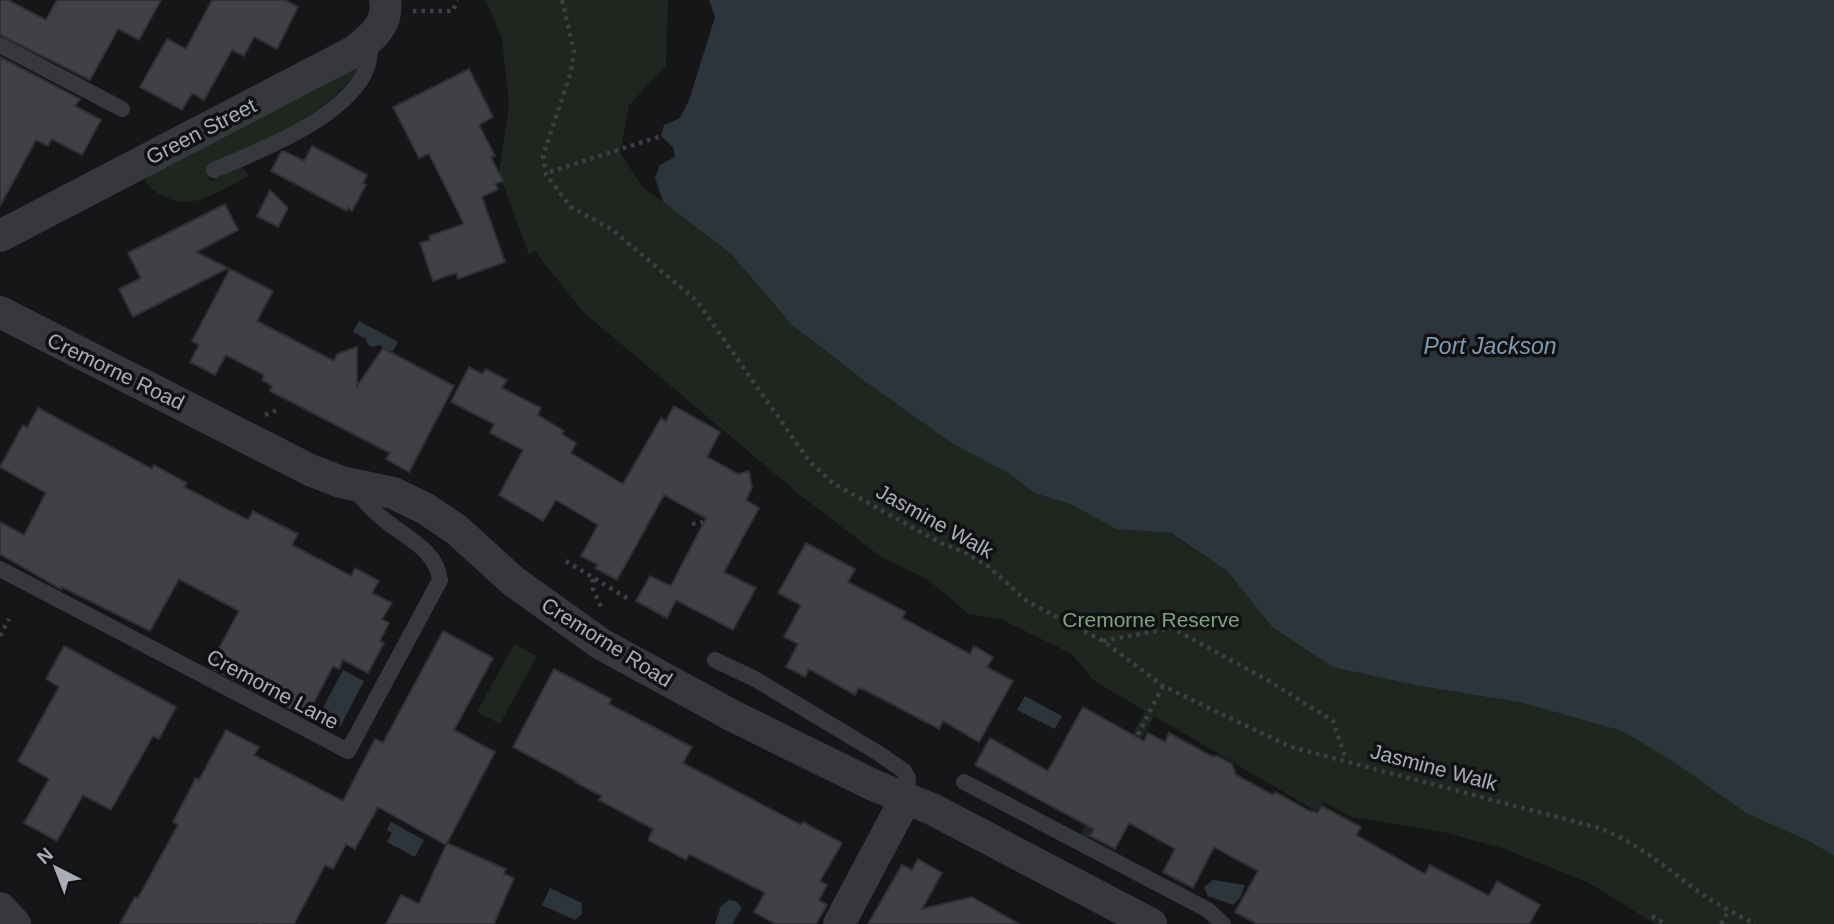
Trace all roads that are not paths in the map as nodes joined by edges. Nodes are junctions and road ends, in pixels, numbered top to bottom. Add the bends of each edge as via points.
1 (381, 16) edge
2 (0, 45) edge
3 (122, 109) dead end
4 (214, 170) dead end
5 (0, 236) edge
6 (0, 312) edge
7 (350, 484) junction
8 (0, 569) edge
9 (715, 660) dead end
10 (964, 782) dead end
11 (906, 798) junction
12 (0, 908) edge
13 (15, 924) edge
14 (839, 924) edge
15 (1151, 924) edge
16 (1223, 924) edge

1 - 4 lane via 369,62 351,92 327,113
1 - 5 street, Green Street via 355,51
2 - 3 lane
6 - 7 street, Cremorne Road via 310,470
7 - 8 lane, Cremorne Lane via 381,518 421,547 440,580 348,751
7 - 11 street, Cremorne Road via 393,493 426,509 529,593 601,644 745,722
9 - 11 lane via 776,691 895,764 908,778
10 - 16 lane via 1208,910
11 - 14 street
11 - 15 street, Cremorne Road
12 - 13 street

